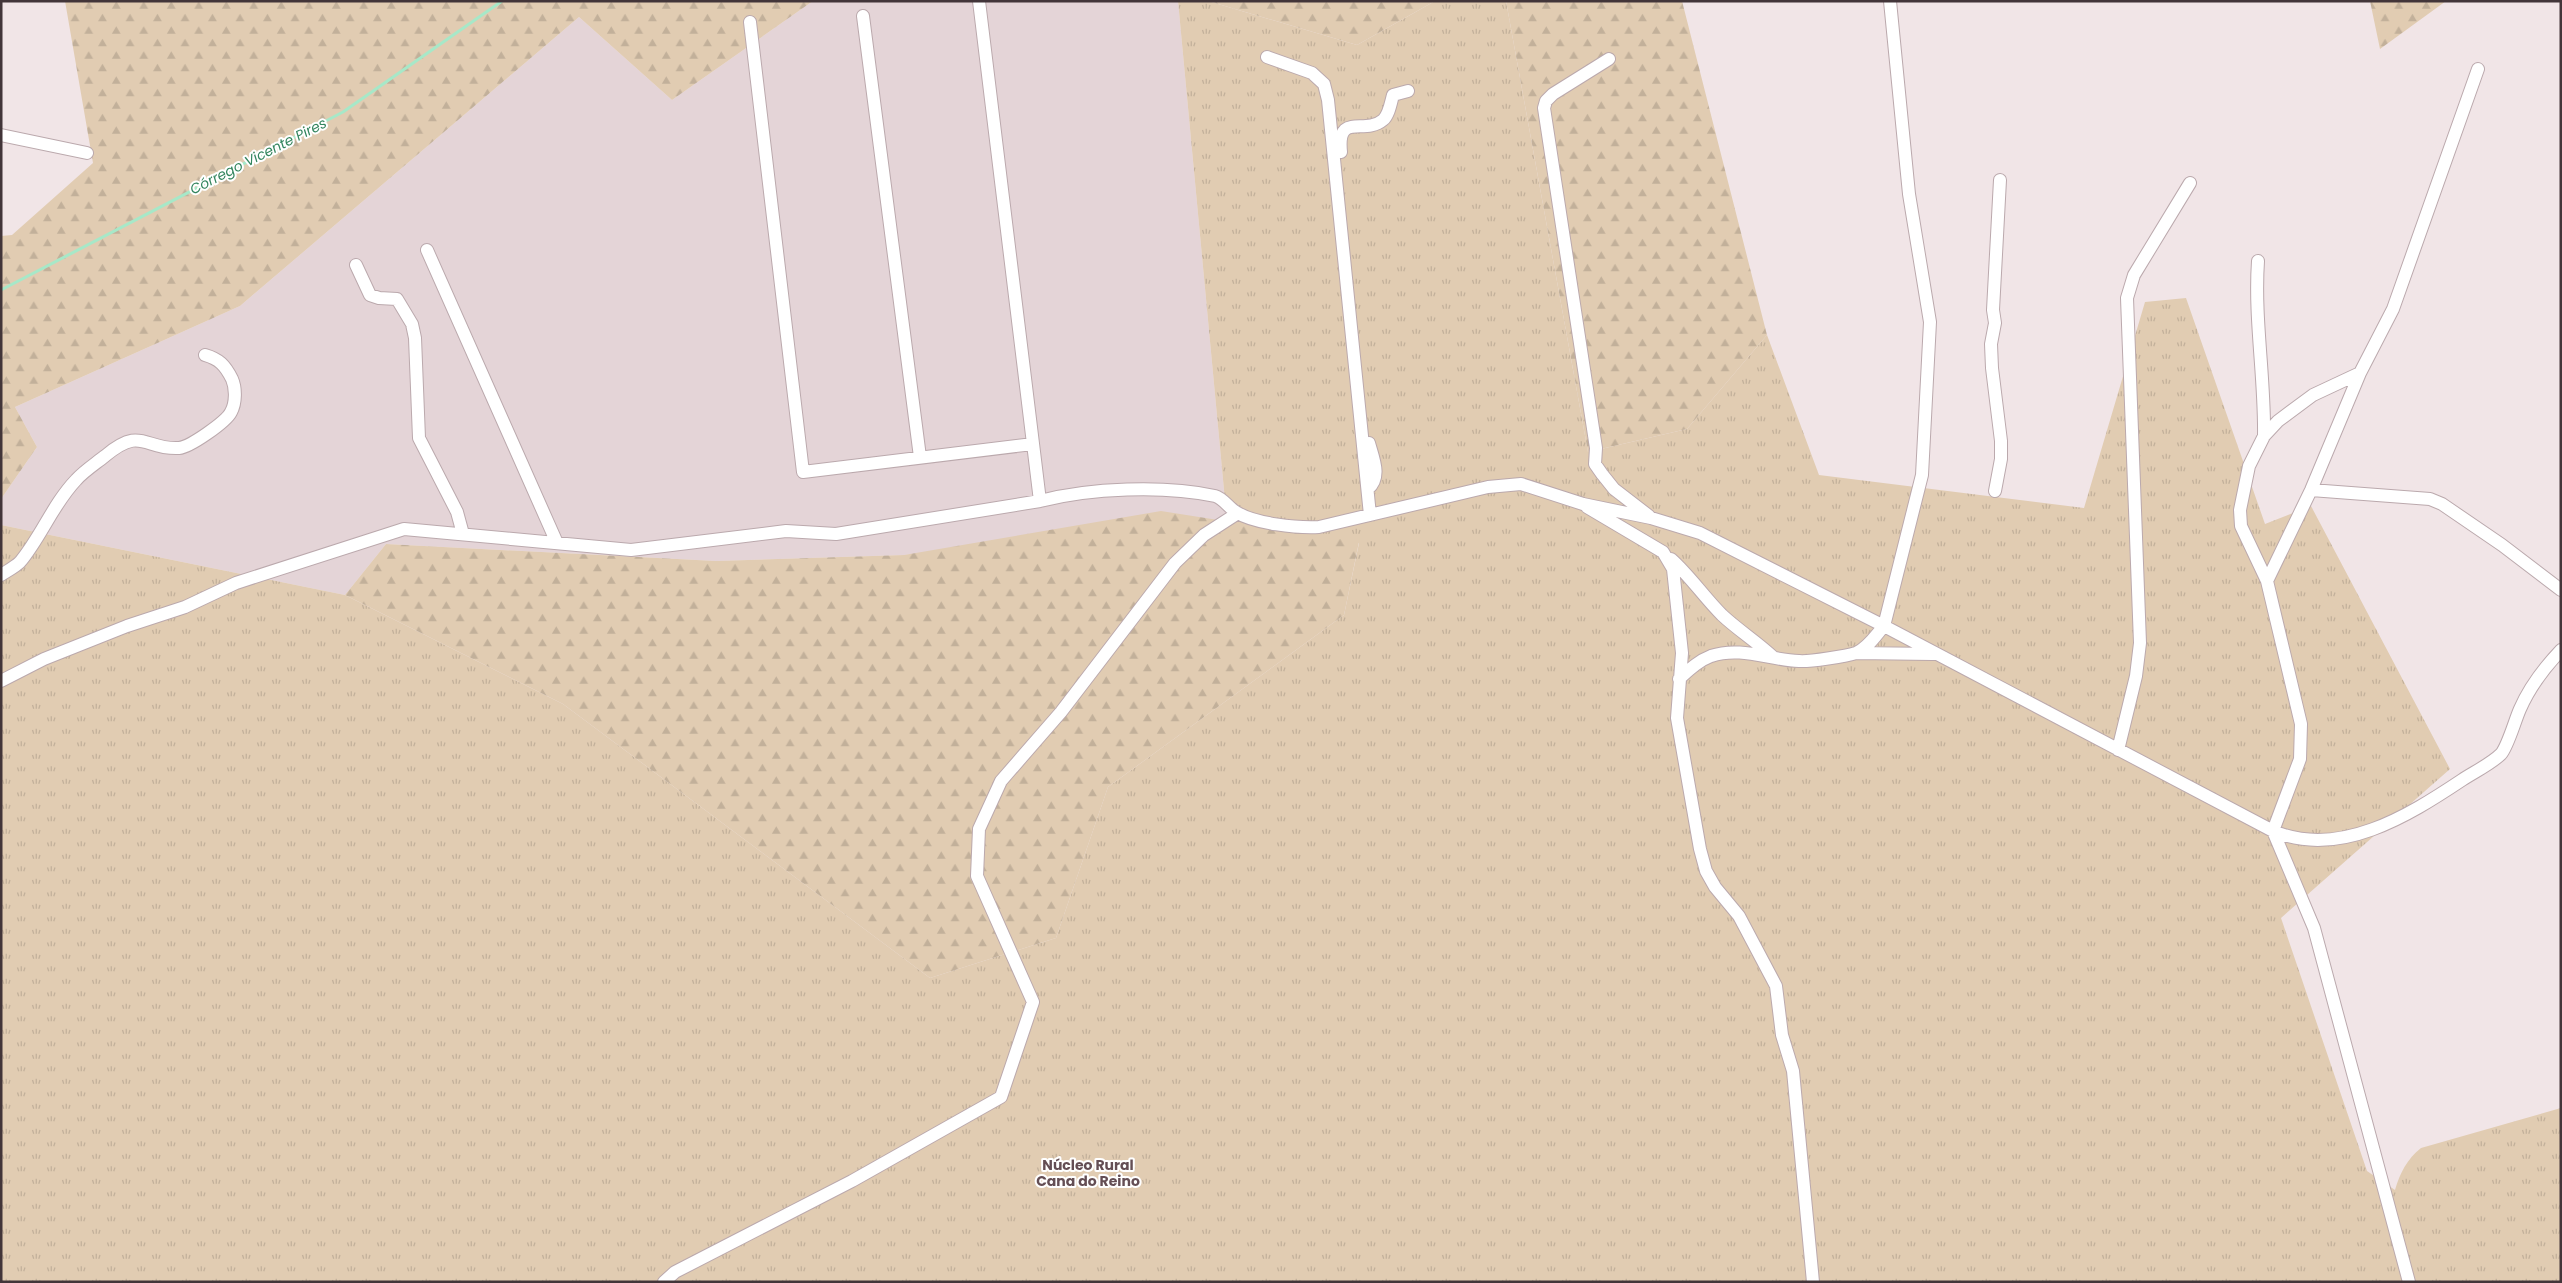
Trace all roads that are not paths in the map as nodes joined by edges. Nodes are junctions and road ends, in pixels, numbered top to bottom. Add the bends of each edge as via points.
1 (978, 1) edge
2 (1890, 1) edge
3 (863, 16) dead end
4 (750, 22) dead end
5 (1267, 57) dead end
6 (1609, 59) dead end
7 (2478, 69) dead end
8 (1408, 91) dead end
9 (1, 135) edge
10 (87, 152) dead end
11 (2000, 180) dead end
12 (2190, 183) dead end
13 (427, 250) dead end
14 (2258, 261) dead end
15 (356, 265) dead end
16 (204, 355) dead end
17 (2360, 373) junction
18 (2264, 436) junction
19 (1033, 444) junction
20 (920, 457) junction
21 (1368, 489) junction
22 (2310, 490) junction
23 (1995, 491) dead end
24 (1040, 501) junction
25 (1583, 504) junction
26 (1238, 513) junction
27 (1370, 515) junction
28 (1651, 518) junction
29 (463, 534) junction
30 (557, 543) junction
31 (1663, 552) junction
32 (1, 575) edge
33 (2267, 581) junction
34 (2561, 590) edge
35 (1884, 626) junction
36 (2561, 650) edge
37 (1856, 653) junction
38 (1936, 654) junction
39 (1773, 657) junction
40 (1680, 679) junction
41 (1, 681) edge
42 (2118, 750) junction
43 (2273, 831) junction
44 (664, 1282) edge
45 (1813, 1282) edge
46 (2409, 1282) edge

1 - 19 street
2 - 35 street via 1909,194 1930,322 1922,475
3 - 20 street
4 - 20 street via 803,472
5 - 21 street via 1312,73 1324,84 1328,100
6 - 28 street via 1553,94 1544,108 1596,448 1595,464 1614,489
7 - 17 street via 2393,309
8 - 21 street via 1393,95 1381,122 1350,126 1339,138 1367,437 1376,470 1373,484
9 - 10 street
11 - 23 street via 1995,323 1991,344 2001,441
12 - 42 street via 2134,275 2127,298 2140,643 2136,676
13 - 30 street
14 - 18 street via 2256,294
15 - 29 street via 370,294 397,299 412,324 419,438 457,512
16 - 32 street via 217,359 227,368 234,383 231,412 224,420 180,448 143,439 127,441 108,454 75,481 19,563
17 - 18 street via 2313,395 2278,421
17 - 22 street
18 - 33 street via 2249,466 2240,510 2241,526
19 - 20 street
19 - 24 street
21 - 27 street
22 - 33 street
22 - 34 street via 2430,500 2442,504
24 - 26 street via 1067,494 1149,490 1217,497
24 - 30 street via 836,534 786,531 631,550
25 - 27 street via 1521,484 1488,487
25 - 28 street
25 - 31 street
26 - 27 street via 1299,528
26 - 44 street via 1204,535 1175,563 1061,712 1001,781 979,829 977,876 1033,1002 1002,1097 852,1181 675,1272
28 - 35 street via 1700,533
29 - 30 street
29 - 41 street via 395,531 236,583 185,607 44,659
31 - 39 street via 1686,572 1724,617
31 - 40 street via 1673,569 1678,603 1682,653
33 - 43 street via 2301,724 2300,759
35 - 37 street via 1868,645
35 - 38 street
36 - 43 street via 2538,674 2501,754 2448,789 2395,820 2365,832 2324,841 2290,838
37 - 38 street
37 - 39 street via 1800,661
38 - 42 street
39 - 40 street via 1748,653 1712,656 1698,662
40 - 45 street via 1677,718 1706,871 1739,916 1776,986 1780,1001 1782,1035 1793,1071
42 - 43 street
43 - 46 street via 2314,928

